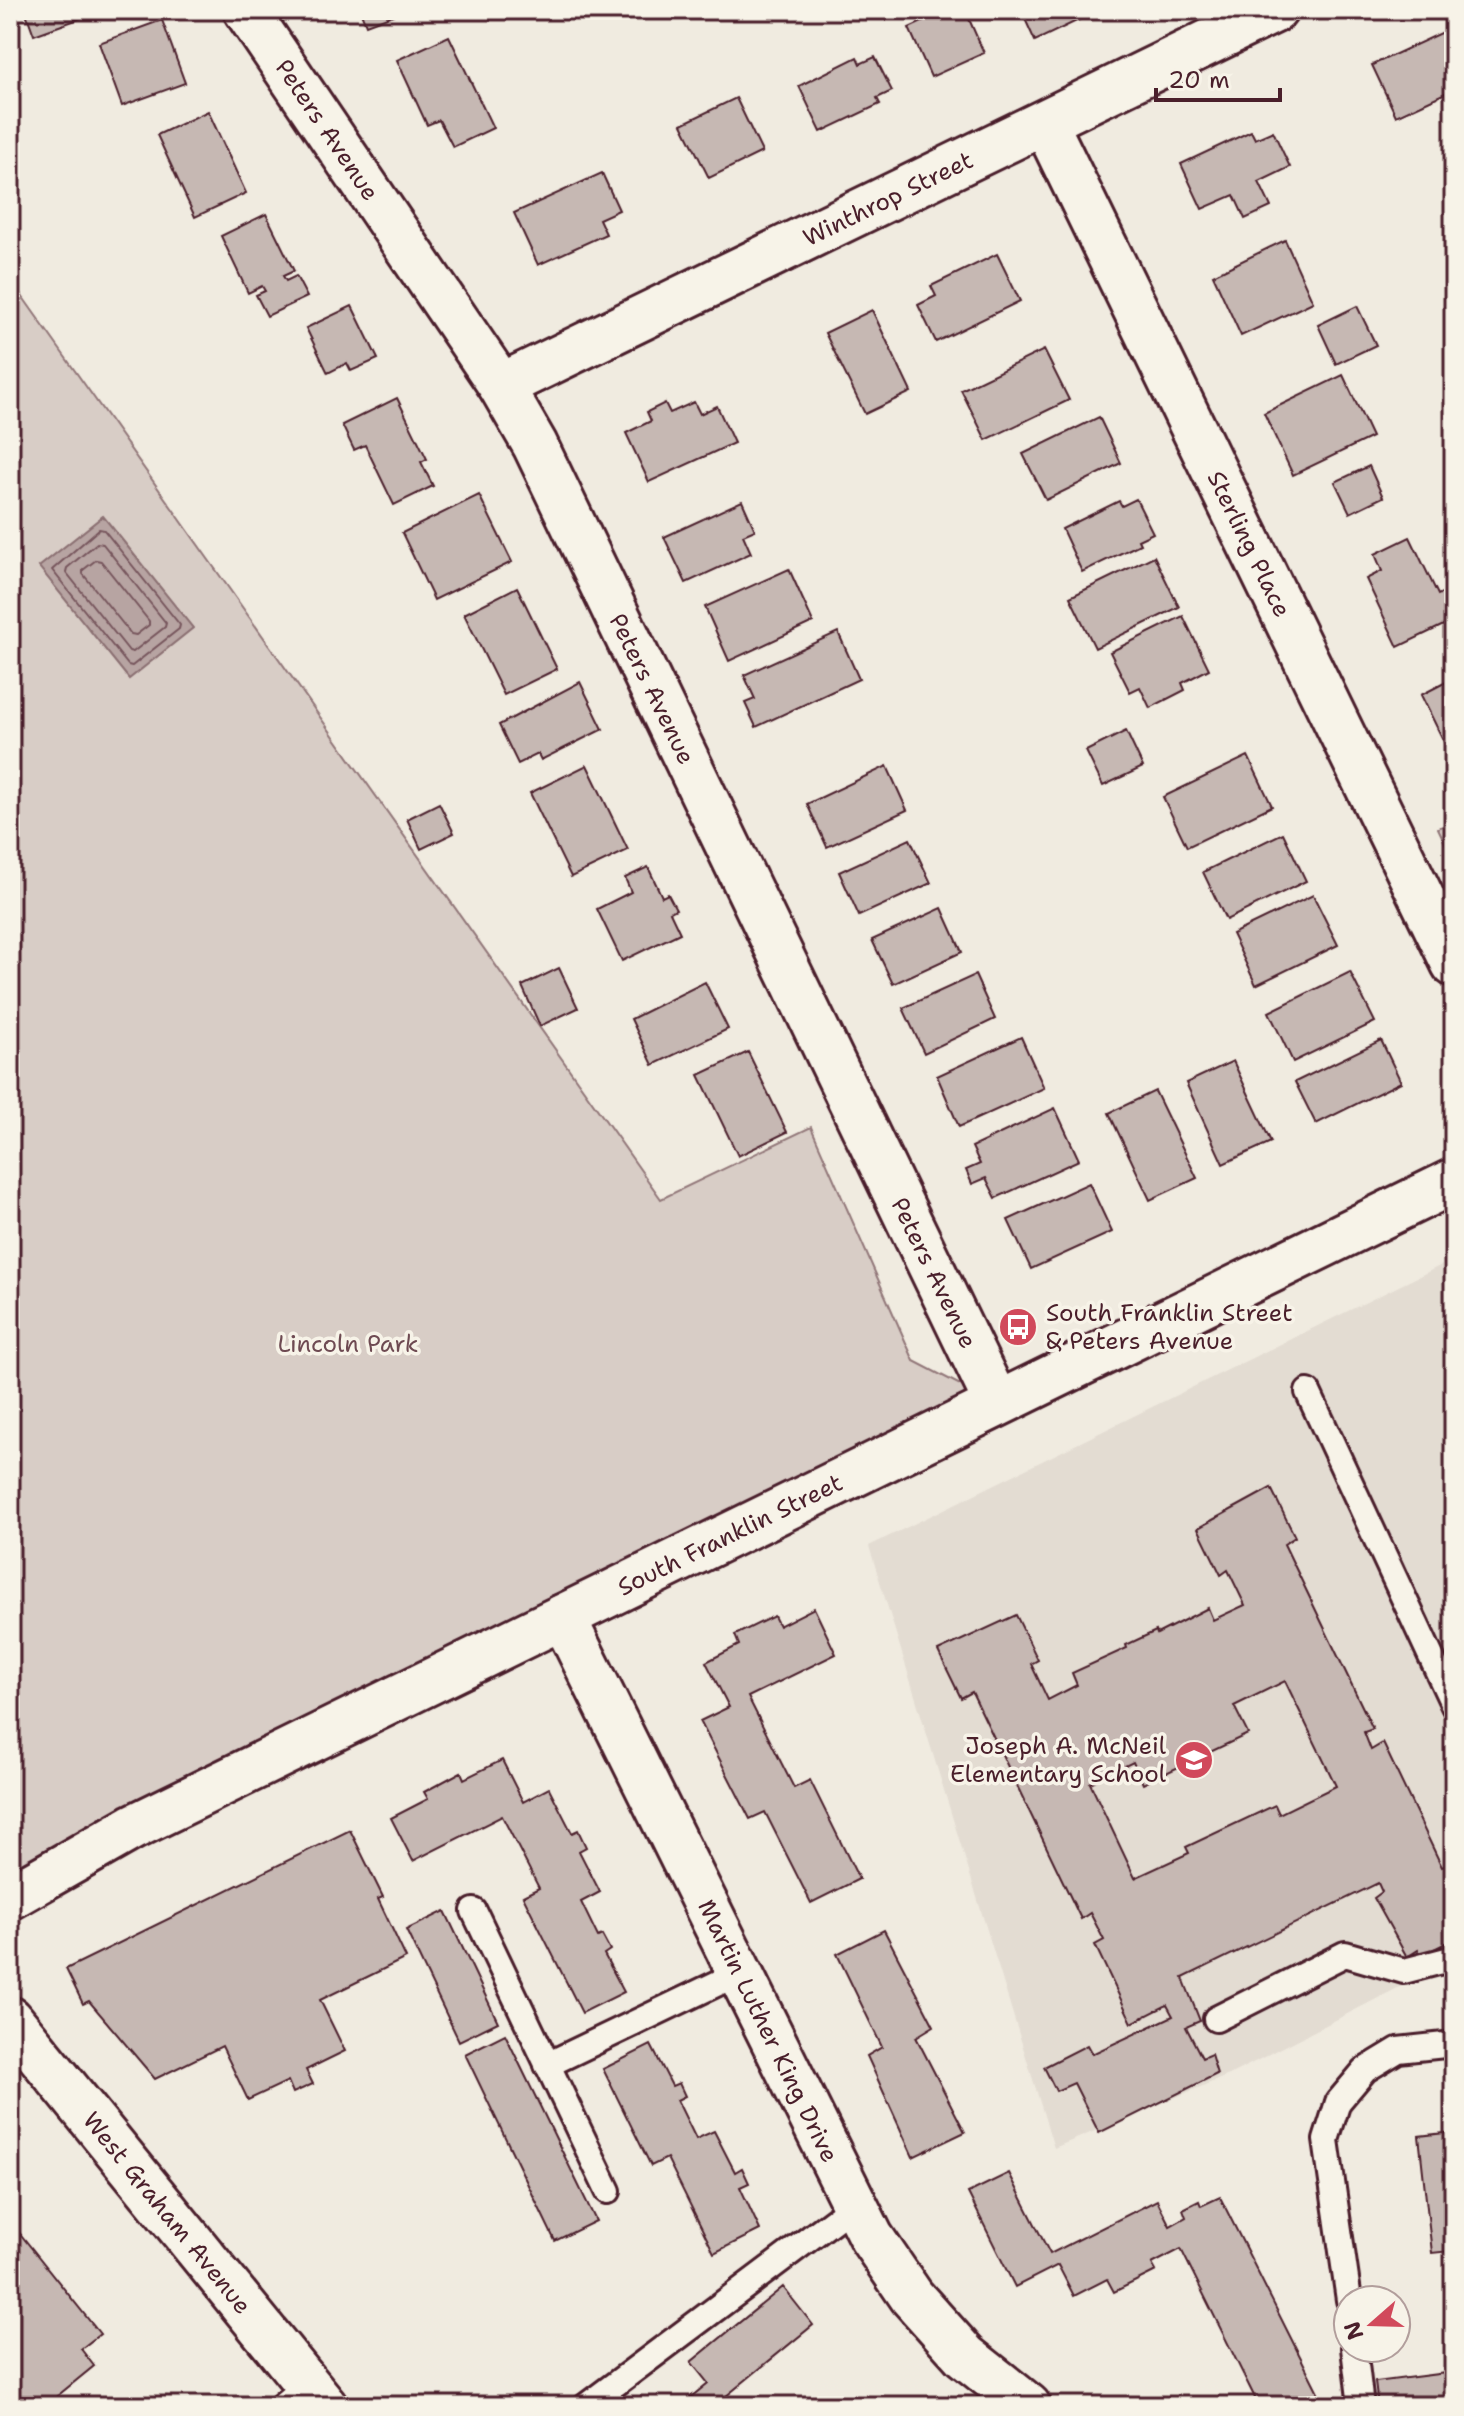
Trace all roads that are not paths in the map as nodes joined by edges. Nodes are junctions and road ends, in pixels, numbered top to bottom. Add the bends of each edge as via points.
1 (246, 10) edge
2 (1275, 10) edge
3 (1045, 123) junction
4 (501, 386) junction
5 (1454, 964) edge
6 (1454, 1181) edge
7 (1308, 1392) dead end
8 (997, 1404) junction
9 (563, 1617) junction
10 (1454, 1706) edge
11 (10, 1897) edge
12 (474, 1911) dead end
13 (1454, 1958) edge
14 (739, 1973) junction
15 (10, 2019) edge
16 (1216, 2019) dead end
17 (1454, 2044) edge
18 (547, 2065) junction
19 (608, 2191) dead end
20 (854, 2205) junction
21 (1347, 2284) edge
22 (1356, 2364) edge
23 (304, 2399) edge
24 (586, 2406) edge
25 (1028, 2406) edge
26 (1361, 2406) edge

1 - 4 street, Peters Avenue
2 - 3 street, Winthrop Street
3 - 4 street, Winthrop Street
3 - 5 street, Sterling Place
4 - 8 street, Peters Avenue via 535,445
6 - 8 street, South Franklin Street
7 - 10 lane
8 - 9 street, South Franklin Street
9 - 11 street, South Franklin Street via 133,1827
9 - 14 street, Martin Luther King Drive
12 - 18 lane
13 - 16 lane via 1404,1971 1345,1954
14 - 18 lane
14 - 20 street, Martin Luther King Drive
15 - 23 street, West Graham Avenue
17 - 21 lane via 1398,2050 1365,2070 1338,2102 1326,2140
18 - 19 lane
20 - 24 lane
20 - 25 street, Martin Luther King Drive via 912,2297 965,2356
22 - 26 lane

